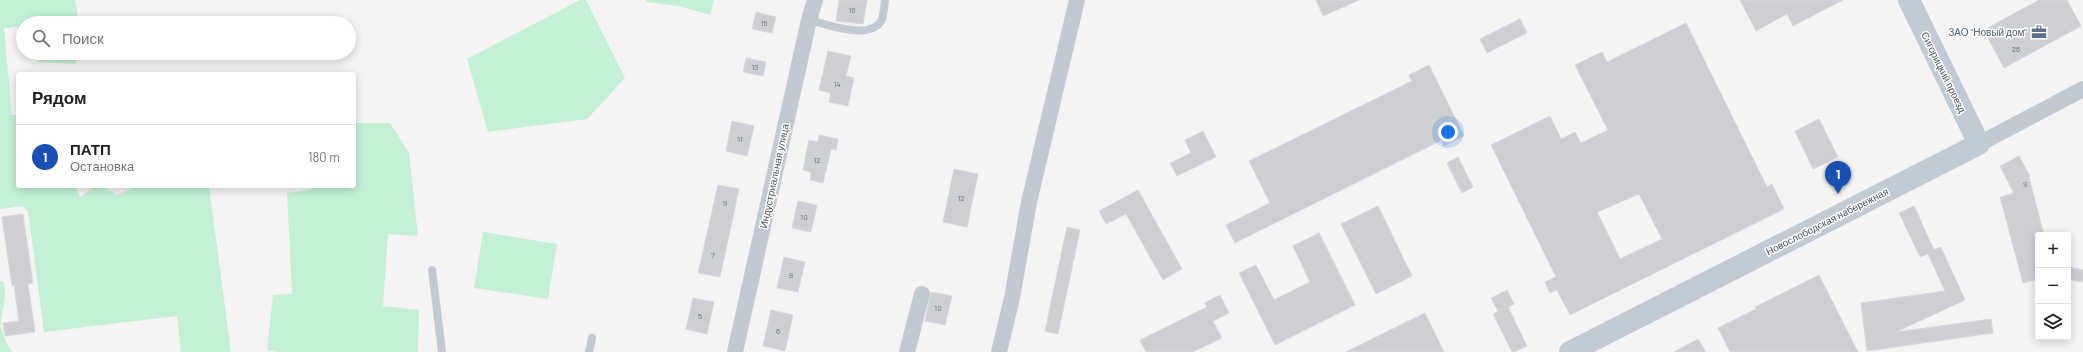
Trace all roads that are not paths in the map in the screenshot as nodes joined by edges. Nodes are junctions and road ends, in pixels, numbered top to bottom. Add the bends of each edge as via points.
1 (815, 0) edge
2 (885, 0) edge
3 (1077, 0) edge
4 (1909, 0) edge
5 (809, 20) junction
6 (2083, 89) edge
7 (1979, 144) junction
8 (432, 270) dead end
9 (922, 294) dead end
10 (592, 338) dead end
11 (442, 352) edge
12 (589, 352) edge
13 (735, 352) edge
14 (907, 352) edge
15 (999, 352) edge
16 (1570, 352) edge

1 - 5 street, Индустриальная улица
2 - 5 lane via 882,20 872,29 855,31
3 - 15 street via 1030,202
4 - 7 street, Сигорицкий проезд
5 - 13 street, Индустриальная улица
6 - 7 street, Новослободская набережная
7 - 16 street, Новослободская набережная
8 - 11 lane
9 - 14 street
10 - 12 lane

